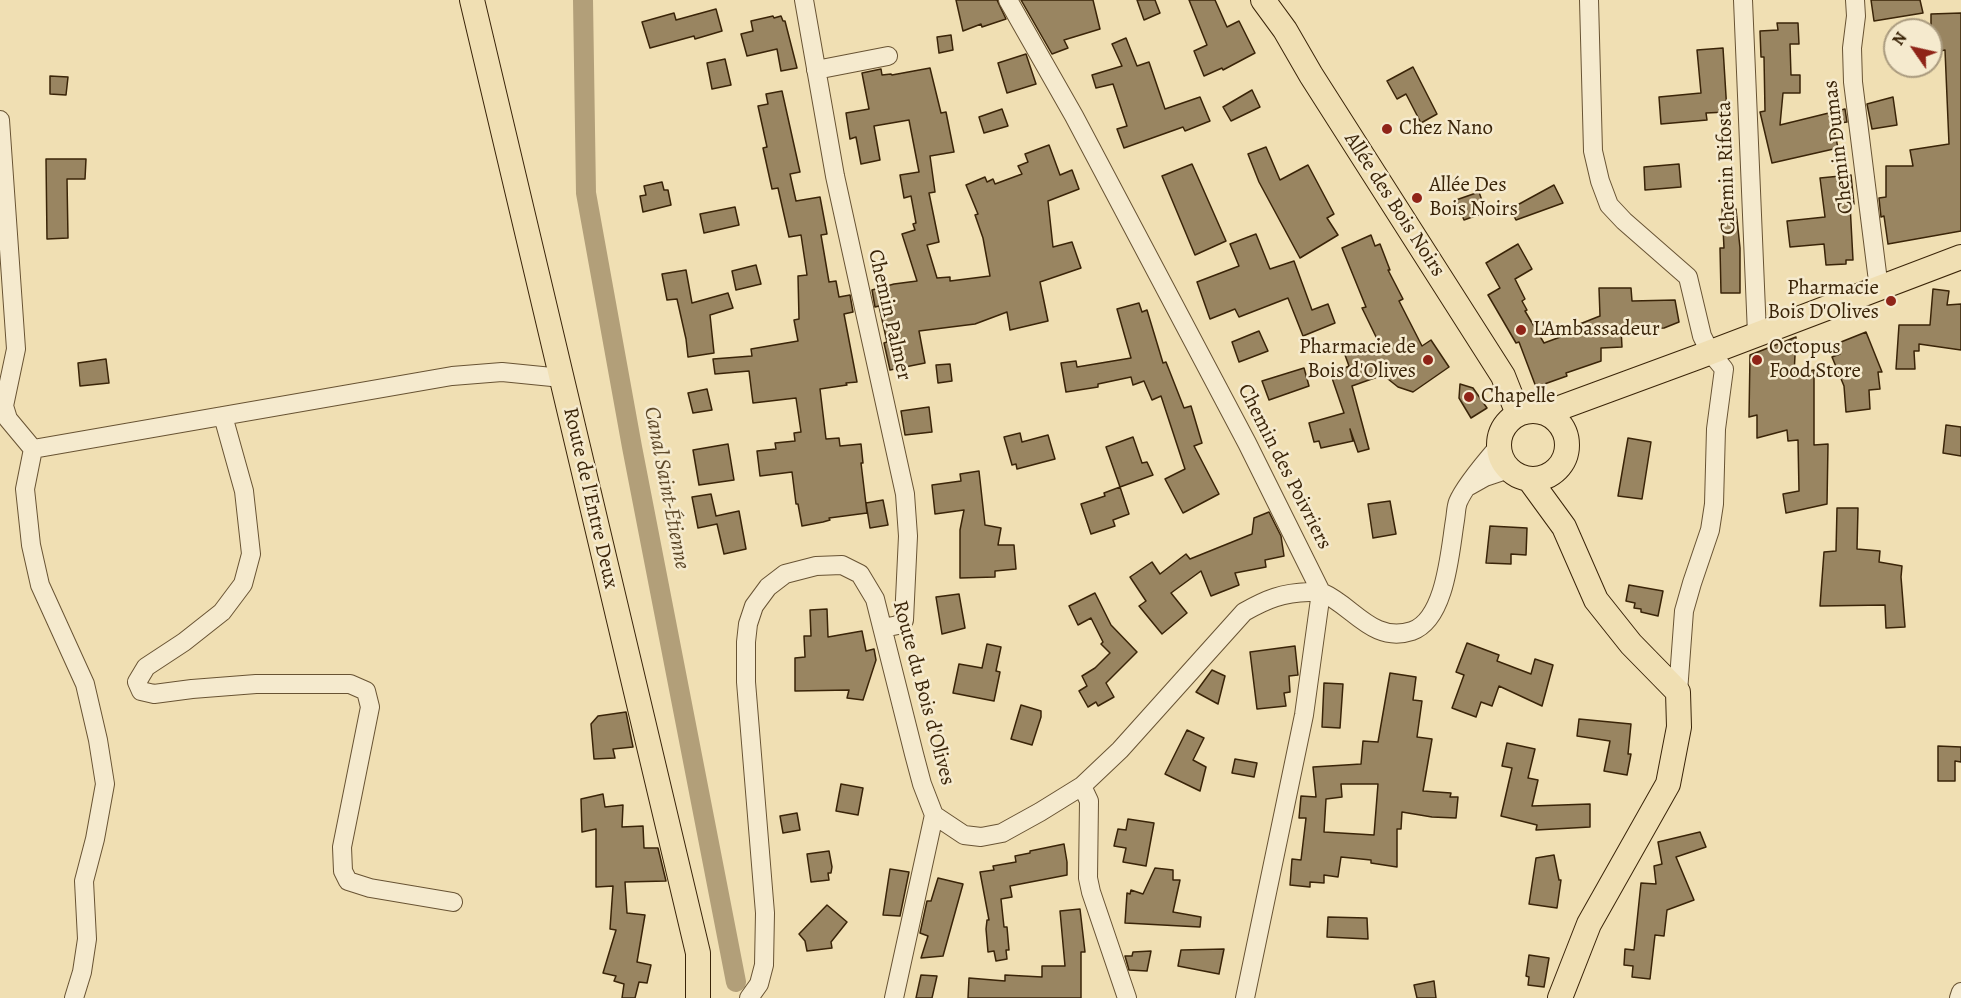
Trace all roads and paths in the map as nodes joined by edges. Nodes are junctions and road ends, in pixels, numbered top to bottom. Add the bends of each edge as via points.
1 (472, 0) edge
2 (804, 0) edge
3 (1008, 0) edge
4 (1263, 0) edge
5 (1589, 0) edge
6 (1743, 0) edge
7 (1855, 0) edge
8 (888, 56) dead end
9 (816, 70) junction
10 (0, 120) edge
11 (1961, 256) edge
12 (5, 265) edge
13 (1879, 289) junction
14 (1757, 334) junction
15 (1710, 352) junction
16 (561, 378) junction
17 (1606, 390) junction
18 (1546, 413) junction
19 (1518, 414) junction
20 (223, 416) junction
21 (1566, 439) junction
22 (1498, 446) junction
23 (33, 449) junction
24 (1559, 466) junction
25 (1519, 474) junction
26 (1468, 487) junction
27 (1564, 527) junction
28 (1321, 592) junction
29 (883, 628) junction
30 (1678, 692) junction
31 (1082, 786) junction
32 (934, 815) junction
33 (453, 902) dead end
34 (1961, 992) edge
35 (74, 998) edge
36 (698, 998) edge
37 (749, 998) edge
38 (894, 998) edge
39 (1126, 998) edge
40 (1245, 998) edge
41 (1560, 998) edge
42 (1959, 998) edge

1 - 16 main road, Route de l'Entre Deux
2 - 9 street, Chemin Palmer
3 - 28 street, Chemin des Poivriers via 1208,369
4 - 19 main road, Allée des Bois Noirs via 1503,376
5 - 15 street via 1593,151 1600,181 1609,205 1688,277 1702,336
6 - 14 street, Chemin Rifosta
7 - 13 street, Chemin Dumas via 1853,82
8 - 9 street
9 - 29 street, Chemin Palmer via 835,176 905,494 908,536 904,620
10 - 12 street
11 - 13 main road
12 - 23 street via 16,349 4,406 8,419
13 - 14 main road
14 - 15 main road
15 - 17 main road
15 - 30 street via 1724,369 1716,429 1714,504 1710,530 1684,611
16 - 20 street via 502,372 452,376
16 - 36 main road, Route de l'Entre Deux via 698,953
17 - 18 main road
17 - 21 main road
18 - 19 main road
18 - 21 main road via 1559,423
19 - 22 main road via 1503,427
20 - 23 street
20 - 33 street via 244,491 251,554 243,584 222,612 146,667 137,681 141,691 154,694 256,684 350,684 366,691 370,707 342,847 343,871 348,881 370,888
21 - 24 main road via 1567,448
22 - 25 main road via 1503,463
22 - 26 street
23 - 35 street via 25,489 31,545 40,585 85,684 105,784 84,881 87,939
24 - 25 main road via 1546,476
24 - 27 main road
25 - 26 street via 1485,477
25 - 27 main road
26 - 28 street via 1458,502 1438,602 1428,619 1413,630 1389,634 1363,622
27 - 30 main road via 1596,600 1631,644
28 - 31 street, Route du Bois d'Olives via 1288,593 1244,612 1120,750
28 - 40 street via 1304,715
29 - 32 street, Route du Bois d'Olives
29 - 37 street, Route du Bois d'Olives via 875,599 860,574 842,565 816,566 785,574 768,587 754,606 748,624 746,682 765,914 764,965 759,984
30 - 41 main road via 1680,727 1668,784 1589,924
31 - 32 street, Route du Bois d'Olives via 1002,833 964,836
31 - 39 street via 1089,801 1090,892
32 - 38 street
34 - 42 street

